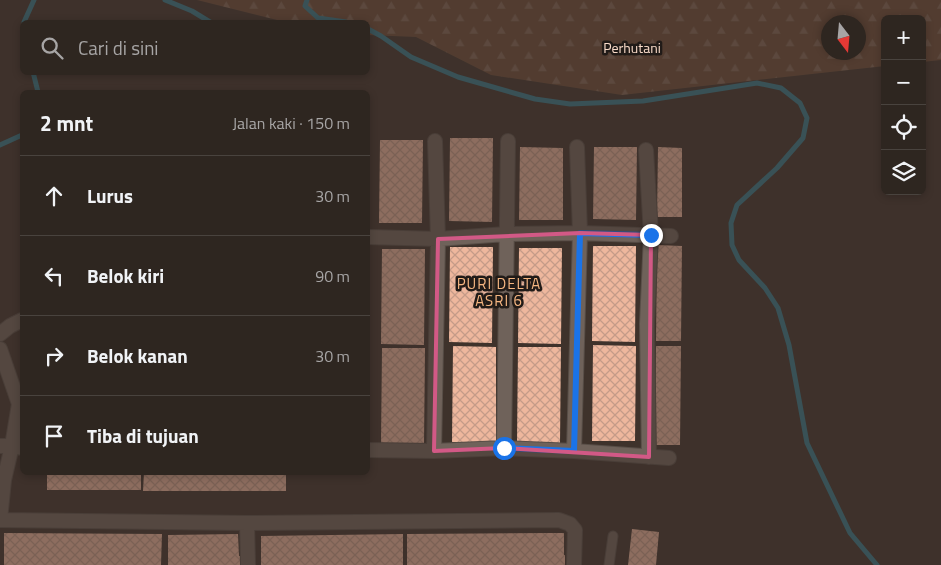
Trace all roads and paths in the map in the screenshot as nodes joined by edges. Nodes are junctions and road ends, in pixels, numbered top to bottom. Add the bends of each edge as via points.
1 (435, 140) dead end
2 (508, 142) dead end
3 (577, 147) dead end
4 (646, 150) dead end
5 (580, 233) junction
6 (506, 234) junction
7 (651, 235) junction
8 (671, 236) dead end
9 (370, 237) edge
10 (438, 239) junction
11 (20, 321) edge
12 (0, 334) edge
13 (0, 349) edge
14 (20, 403) edge
15 (11, 447) edge
16 (504, 448) junction
17 (370, 450) edge
18 (574, 451) junction
19 (434, 452) junction
20 (649, 457) junction
21 (669, 458) dead end
22 (0, 520) edge
23 (247, 524) junction
24 (613, 536) dead end
25 (248, 565) edge
26 (574, 565) edge
27 (609, 565) edge

1 - 10 street
2 - 6 street
3 - 5 street
4 - 7 street
5 - 6 street
5 - 7 street
5 - 18 street
6 - 10 street
6 - 16 street
7 - 8 street
7 - 20 street via 647,324
9 - 10 street
10 - 19 street
11 - 12 street
13 - 14 street
14 - 15 street
15 - 22 street
16 - 18 street
16 - 19 street
17 - 19 street
18 - 20 street
20 - 21 street
22 - 23 street
23 - 25 street
23 - 26 street via 559,520 575,530
24 - 27 lane

